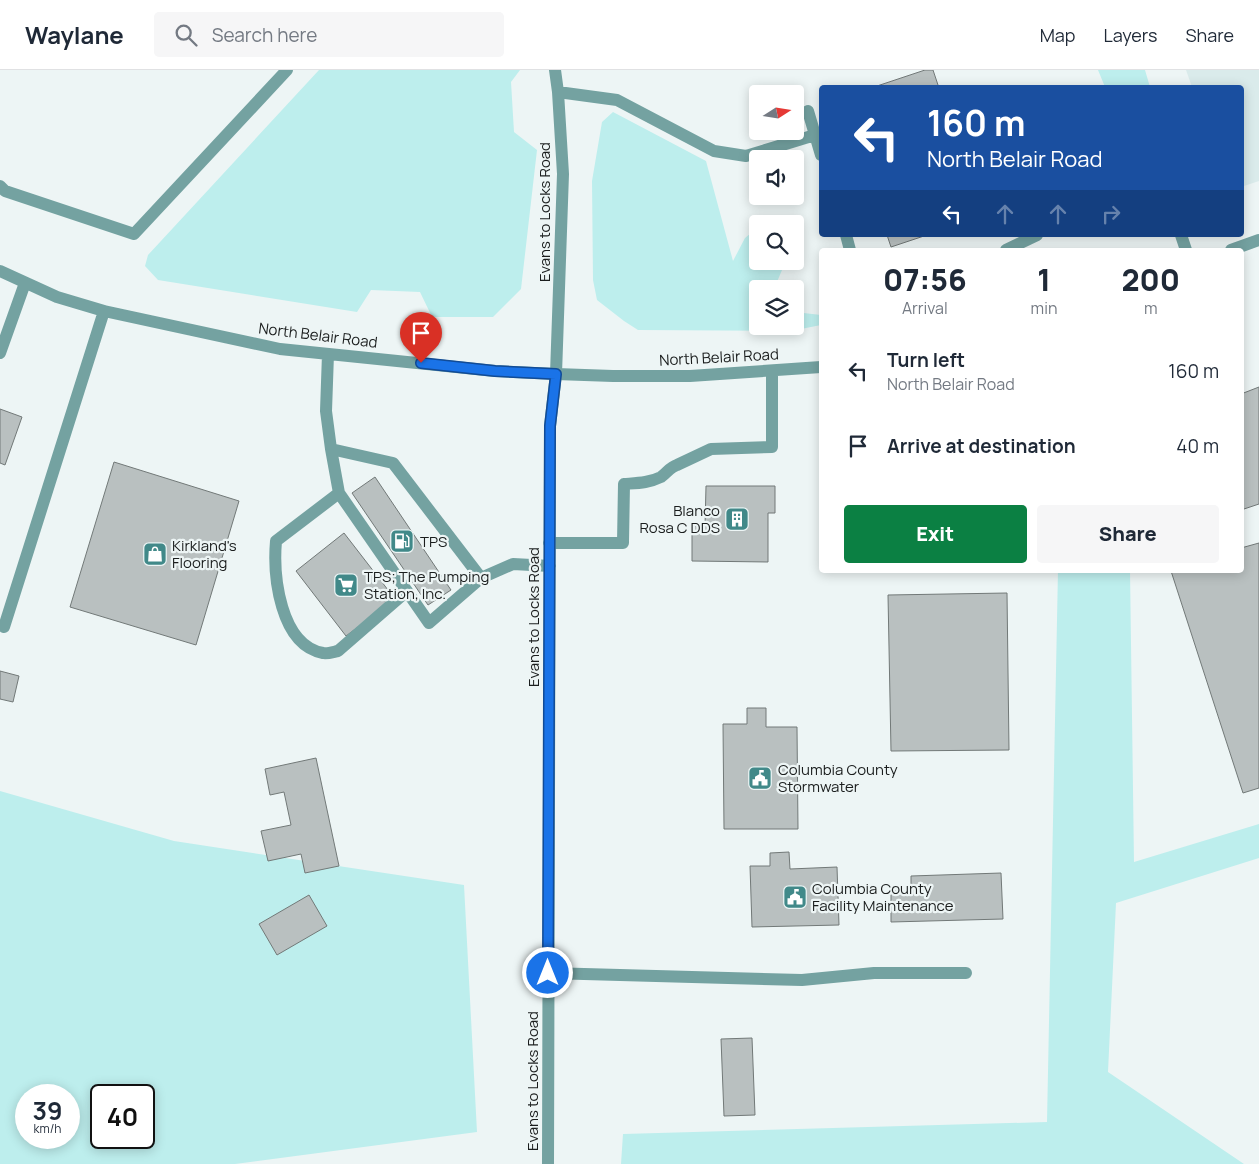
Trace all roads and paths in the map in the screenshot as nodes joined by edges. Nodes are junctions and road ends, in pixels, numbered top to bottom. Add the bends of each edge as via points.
1 (287, 70) edge
2 (555, 70) edge
3 (558, 92) junction
4 (808, 111) dead end
5 (815, 135) junction
6 (819, 148) edge
7 (0, 186) edge
8 (1033, 237) edge
9 (1259, 240) edge
10 (1010, 248) edge
11 (1237, 248) edge
12 (0, 271) edge
13 (25, 282) junction
14 (104, 311) junction
15 (0, 353) edge
16 (328, 354) junction
17 (819, 367) edge
18 (772, 371) junction
19 (556, 374) junction
20 (330, 449) junction
21 (339, 493) junction
22 (550, 543) junction
23 (550, 566) junction
24 (481, 578) junction
25 (407, 591) junction
26 (4, 627) dead end
27 (548, 973) junction
28 (966, 973) dead end
29 (548, 1164) edge

1 - 7 street via 134,234
2 - 3 street, Evans to Locks Road
3 - 5 street via 618,100 714,150 746,156
3 - 19 street, Evans to Locks Road via 563,174
4 - 5 street
5 - 6 street
8 - 10 street
9 - 11 street
12 - 13 street, North Belair Road
13 - 14 street, North Belair Road
13 - 15 street
14 - 16 street, North Belair Road via 280,349
14 - 26 street
16 - 19 street, North Belair Road
16 - 20 street via 326,411
17 - 18 street, North Belair Road
18 - 19 street, North Belair Road via 690,376
18 - 22 street via 772,447 711,449 674,466 651,482 624,484 623,543
19 - 22 street, Evans to Locks Road via 550,426
20 - 21 street
20 - 24 street via 393,462
21 - 25 street
21 - 25 street via 276,542 276,583 283,612 296,635 307,647 324,654 338,651
22 - 23 street, Evans to Locks Road
23 - 24 street via 513,564
23 - 27 street, Evans to Locks Road
24 - 25 street via 429,622
27 - 28 street via 802,980 874,972
27 - 29 street, Evans to Locks Road

